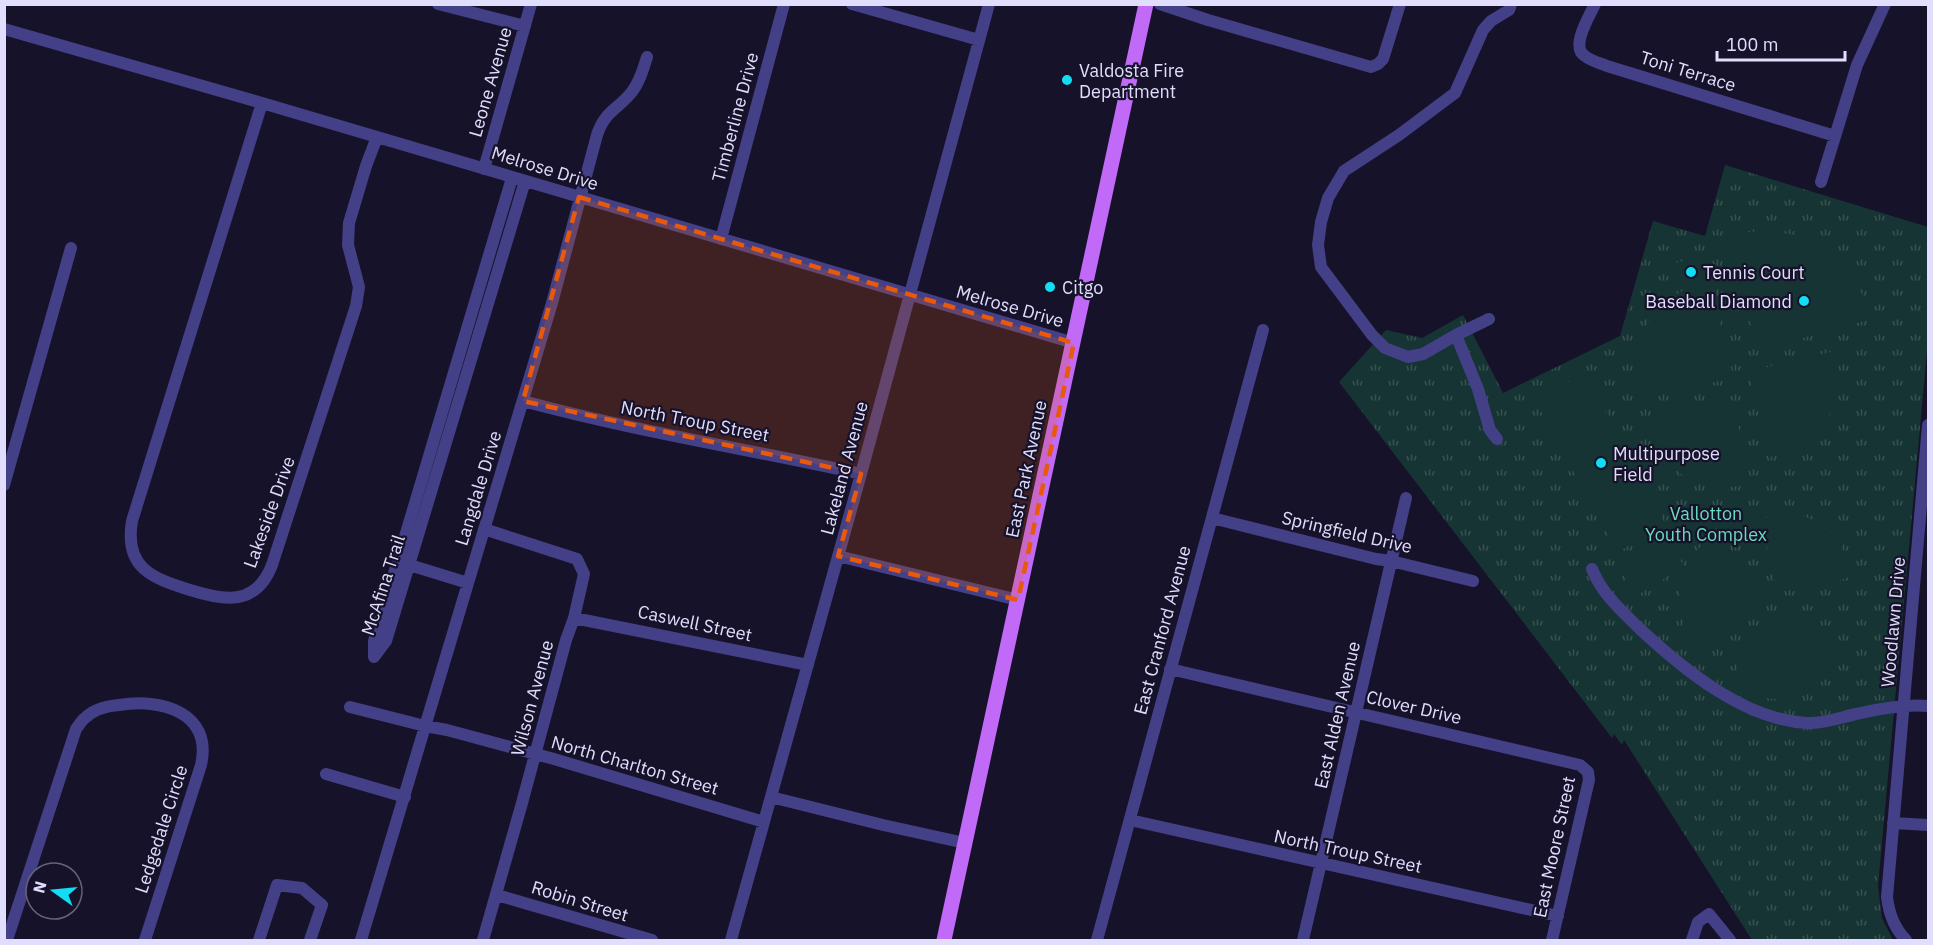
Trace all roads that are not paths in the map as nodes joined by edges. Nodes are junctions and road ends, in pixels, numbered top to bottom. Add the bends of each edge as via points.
1 (438, 4) edge
2 (531, 4) edge
3 (784, 4) edge
4 (852, 4) edge
5 (989, 4) edge
6 (1146, 4) edge
7 (1160, 4) edge
8 (1400, 4) edge
9 (1511, 4) edge
10 (1595, 4) edge
11 (1885, 4) edge
12 (525, 27) junction
13 (4, 29) edge
14 (979, 40) junction
15 (647, 57) dead end
16 (262, 103) junction
17 (1835, 136) junction
18 (377, 137) junction
19 (484, 169) junction
20 (518, 180) junction
21 (1821, 182) dead end
22 (579, 197) junction
23 (721, 239) junction
24 (71, 248) dead end
25 (910, 295) junction
26 (1489, 319) dead end
27 (1263, 330) dead end
28 (1456, 336) junction
29 (1074, 342) junction
30 (523, 400) junction
31 (1929, 424) edge
32 (1497, 439) dead end
33 (8, 462) edge
34 (861, 474) junction
35 (4, 485) edge
36 (1406, 498) dead end
37 (1212, 518) junction
38 (484, 529) junction
39 (838, 556) junction
40 (1391, 561) junction
41 (403, 563) junction
42 (1592, 569) dead end
43 (1473, 581) dead end
44 (468, 583) junction
45 (1018, 600) junction
46 (390, 608) dead end
47 (574, 618) junction
48 (808, 665) junction
49 (1170, 669) junction
50 (1903, 705) junction
51 (1929, 706) edge
52 (350, 707) dead end
53 (1356, 712) junction
54 (425, 726) junction
55 (535, 755) junction
56 (1580, 765) joint
57 (326, 774) dead end
58 (405, 796) junction
59 (771, 797) junction
60 (1130, 820) junction
61 (764, 822) junction
62 (1893, 823) junction
63 (1929, 825) edge
64 (965, 843) junction
65 (1321, 863) junction
66 (497, 895) junction
67 (1558, 916) junction
68 (7, 940) edge
69 (145, 940) edge
70 (259, 940) edge
71 (310, 940) edge
72 (361, 940) edge
73 (483, 940) edge
74 (652, 940) edge
75 (731, 940) edge
76 (944, 940) edge
77 (1097, 940) edge
78 (1304, 940) edge
79 (1552, 940) edge
80 (1692, 940) edge
81 (1730, 940) edge
82 (1906, 940) edge

1 - 12 street
2 - 12 street, Leone Avenue
3 - 23 street, Timberline Drive
4 - 14 street
5 - 14 street, Lakeland Avenue
6 - 29 main road, East Park Avenue
7 - 8 street via 1371,67 1383,59
9 - 28 street via 1509,10 1483,30 1455,93 1344,171 1328,198 1321,222 1321,267 1385,348 1408,357 1423,354
10 - 17 street, Toni Terrace via 1580,40 1584,56
11 - 17 street via 1857,65
12 - 19 street, Leone Avenue
13 - 16 street, Melrose Drive
14 - 25 street, Lakeland Avenue
15 - 22 street, Langdale Drive via 630,95 610,111 600,126
16 - 18 street, Melrose Drive
16 - 18 street, Lakeside Drive via 130,536 138,562 151,575 220,599 242,596 258,587 272,565 356,306 359,287 348,245 349,223
17 - 21 street
18 - 19 street, Melrose Drive
19 - 20 street, Melrose Drive
20 - 22 street, Melrose Drive
20 - 41 street, McAfina Trail
22 - 23 street, Melrose Drive
22 - 30 street, Langdale Drive
23 - 25 street, Melrose Drive
24 - 33 street
25 - 29 street, Melrose Drive
25 - 34 street, Lakeland Avenue
26 - 28 street
27 - 37 street, East Cranford Avenue
28 - 32 street via 1478,388 1490,430
29 - 45 main road, East Park Avenue
30 - 34 street, North Troup Street via 659,433
30 - 38 street, Langdale Drive
31 - 50 street, Woodlawn Drive
33 - 35 street
34 - 39 street, Lakeland Avenue
36 - 40 street, East Alden Avenue
37 - 40 street, Springfield Drive
37 - 49 street, East Cranford Avenue
38 - 44 street, Langdale Drive
38 - 47 street, Wilson Avenue via 577,559 584,574
39 - 45 street
39 - 48 street, Lakeland Avenue
40 - 43 street, Springfield Drive
40 - 53 street, East Alden Avenue
41 - 44 street
41 - 46 street, McAfina Trail
42 - 50 street via 1606,595 1663,650 1701,681 1750,707 1784,720 1809,724
44 - 54 street, Langdale Drive
45 - 64 main road, East Park Avenue
47 - 48 street, Caswell Street
47 - 55 street, Wilson Avenue
48 - 59 street, Lakeland Avenue
49 - 53 street, Clover Drive
49 - 60 street, East Cranford Avenue
50 - 51 street
50 - 62 street, Woodlawn Drive
52 - 54 street, North Charlton Street
53 - 56 street, Clover Drive
53 - 65 street, East Alden Avenue
54 - 55 street, North Charlton Street
54 - 58 street, Langdale Drive
55 - 61 street, North Charlton Street
55 - 66 street, Wilson Avenue
56 - 67 street, East Moore Street via 1588,772 1589,780
57 - 58 street
58 - 72 street, Langdale Drive
59 - 61 street, Lakeland Avenue
59 - 64 street
60 - 65 street, North Troup Street
60 - 77 street, East Cranford Avenue
61 - 75 street, Lakeland Avenue
62 - 63 street
62 - 82 street via 1887,897 1890,916
64 - 76 main road, East Park Avenue
65 - 67 street, North Troup Street
65 - 78 street, East Alden Avenue
66 - 73 street, Wilson Avenue
66 - 74 street, Robin Street
67 - 79 street, East Moore Street
68 - 69 street, Ledgedale Circle via 76,729 94,712 130,703 164,705 181,713 194,725 203,749
70 - 71 street via 277,885 302,888 322,905
80 - 81 street via 1698,922 1709,914

